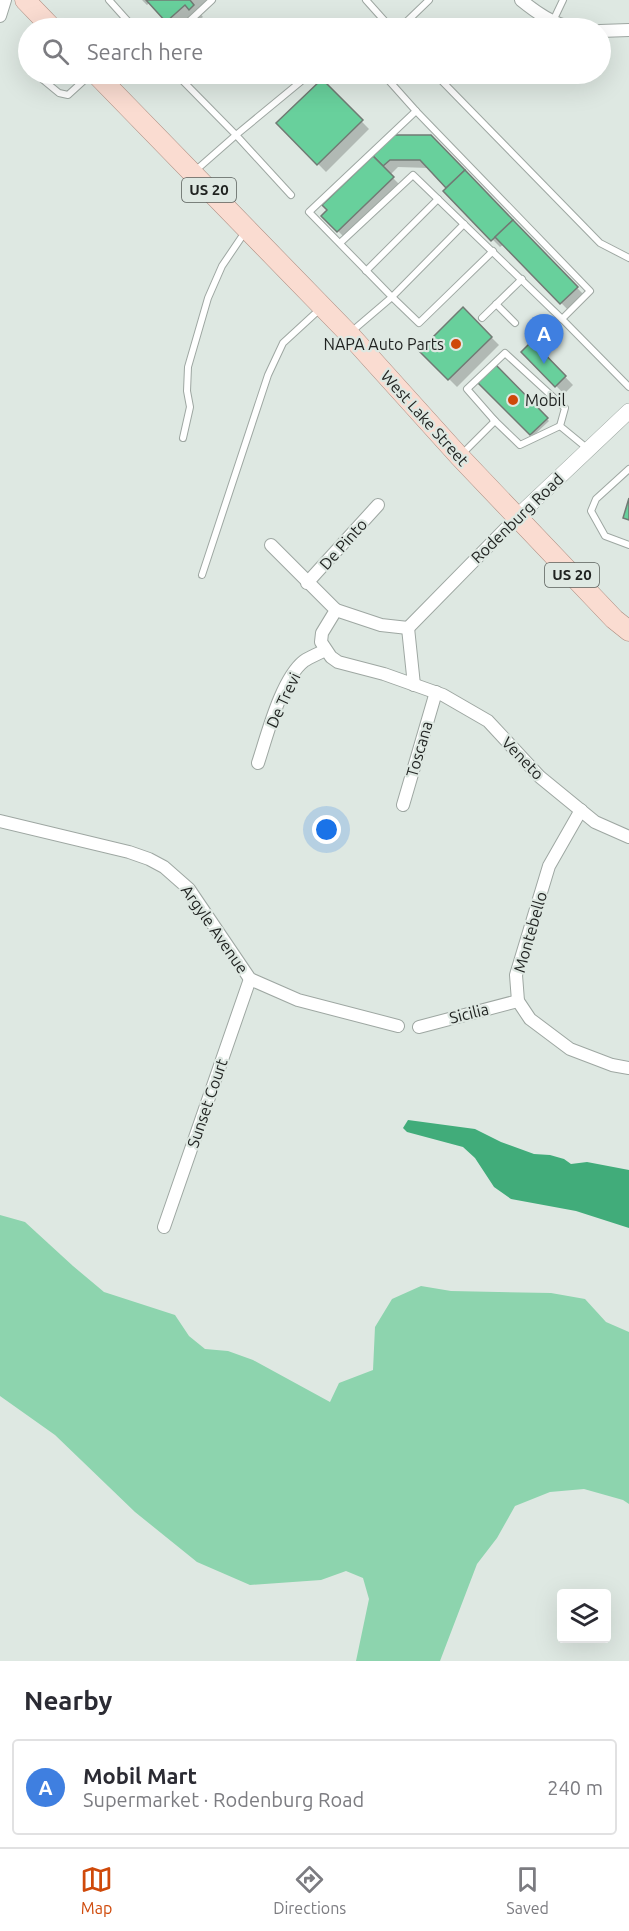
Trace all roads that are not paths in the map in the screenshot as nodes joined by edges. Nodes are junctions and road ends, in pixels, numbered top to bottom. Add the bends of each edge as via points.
1 (5, 0) edge
2 (25, 0) edge
3 (109, 0) edge
4 (212, 0) edge
5 (366, 0) edge
6 (429, 0) edge
7 (521, 0) edge
8 (563, 0) edge
9 (0, 16) edge
10 (42, 18) edge
11 (125, 18) edge
12 (193, 18) edge
13 (383, 18) edge
14 (410, 18) edge
15 (546, 18) edge
16 (555, 18) edge
17 (629, 30) edge
18 (611, 31) edge
19 (48, 84) edge
20 (80, 84) edge
21 (106, 84) edge
22 (186, 84) edge
23 (298, 84) edge
24 (391, 84) edge
25 (445, 84) edge
26 (416, 111) junction
27 (236, 135) junction
28 (193, 173) junction
29 (291, 195) dead end
30 (438, 199) junction
31 (464, 224) junction
32 (247, 229) junction
33 (340, 243) junction
34 (493, 251) junction
35 (629, 258) edge
36 (366, 271) junction
37 (522, 279) junction
38 (392, 297) junction
39 (496, 304) junction
40 (322, 306) junction
41 (482, 318) dead end
42 (562, 319) junction
43 (514, 323) dead end
44 (349, 334) junction
45 (629, 387) edge
46 (628, 414) edge
47 (493, 418) junction
48 (560, 426) junction
49 (183, 438) dead end
50 (588, 449) junction
51 (459, 456) junction
52 (629, 469) edge
53 (378, 506) dead end
54 (517, 517) junction
55 (271, 545) dead end
56 (629, 545) edge
57 (202, 574) dead end
58 (307, 583) junction
59 (336, 610) junction
60 (408, 628) junction
61 (629, 631) edge
62 (325, 650) junction
63 (414, 685) junction
64 (436, 692) junction
65 (258, 763) dead end
66 (403, 805) dead end
67 (581, 810) junction
68 (0, 821) edge
69 (629, 837) edge
70 (250, 979) junction
71 (518, 1001) junction
72 (398, 1026) dead end
73 (419, 1027) dead end
74 (629, 1068) edge
75 (164, 1227) dead end

1 - 9 street
2 - 10 main road
3 - 11 lane
4 - 12 lane
5 - 13 lane
6 - 14 lane
7 - 15 street
8 - 16 lane
17 - 18 street
19 - 20 lane via 68,95
21 - 28 main road, West Lake Street / US 20
22 - 27 lane
23 - 27 lane
24 - 26 lane
25 - 35 lane via 600,243
26 - 33 lane via 309,212
26 - 42 lane via 590,291
27 - 28 lane
27 - 29 lane
28 - 32 main road, West Lake Street / US 20
30 - 31 lane
30 - 33 lane via 413,175
30 - 36 lane
31 - 34 lane
31 - 38 lane
32 - 40 main road, West Lake Street / US 20
32 - 49 lane via 222,266 208,297 188,367 190,407
33 - 36 lane
34 - 37 lane
34 - 38 lane via 419,323
36 - 38 lane
37 - 39 lane
37 - 42 lane
38 - 44 lane
39 - 41 lane
39 - 43 lane
40 - 44 main road, West Lake Street / US 20
40 - 57 lane via 284,343 268,375
42 - 45 lane
44 - 51 main road, West Lake Street / US 20
46 - 50 street, Rodenburg Road
47 - 48 lane via 520,445
47 - 48 lane via 467,389 505,353 565,408
47 - 51 lane via 495,421
48 - 50 lane
50 - 54 street, Rodenburg Road
51 - 54 main road, West Lake Street / US 20
52 - 56 lane via 596,499 591,511 606,536
53 - 58 street, De Pinto
54 - 60 street, Rodenburg Road
54 - 61 main road, West Lake Street / US 20
55 - 58 street
58 - 59 street
59 - 60 street via 381,625
59 - 62 street via 322,633
60 - 63 street
62 - 63 street, Veneto via 338,662
62 - 65 street, De Trevi via 303,662 289,681
63 - 64 street, Veneto
64 - 66 street, Toscana
64 - 67 street, Veneto via 488,722 540,777
67 - 69 street, Veneto via 595,822
67 - 71 street, Montebello via 549,866 516,975
68 - 70 street, Argyle Avenue via 129,852 164,867 195,896
70 - 72 street, Argyle Avenue via 298,1000
70 - 75 street, Sunset Court
71 - 73 street, Sicilia
71 - 74 street via 530,1019 570,1049

